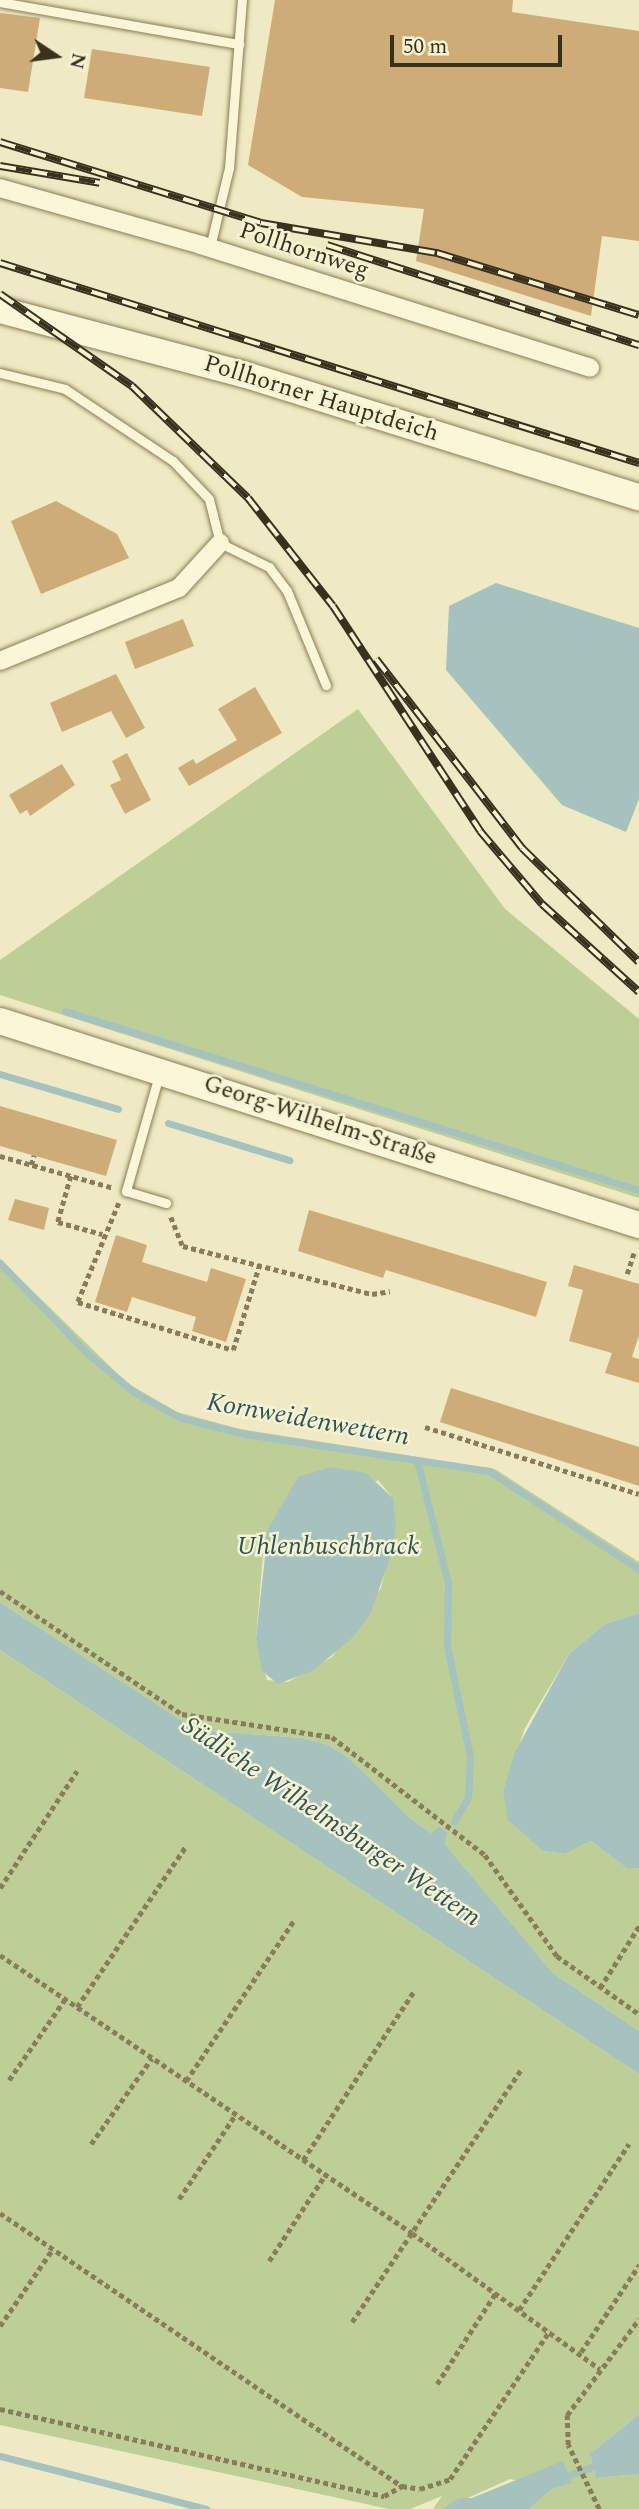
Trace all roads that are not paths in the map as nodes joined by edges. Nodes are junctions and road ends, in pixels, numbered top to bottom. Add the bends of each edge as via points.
1 (242, 0) edge
2 (0, 2) edge
3 (239, 44) junction
4 (0, 188) edge
5 (210, 247) junction
6 (0, 310) edge
7 (590, 368) dead end
8 (0, 373) edge
9 (639, 497) edge
10 (220, 543) junction
11 (0, 661) edge
12 (326, 685) dead end
13 (0, 1021) edge
14 (160, 1070) junction
15 (166, 1203) road end
16 (639, 1225) edge

1 - 3 lane
2 - 3 lane
3 - 5 lane via 229,168
4 - 5 street, Pollhornweg
5 - 7 street, Pollhornweg
6 - 9 main road, Pollhorner Hauptdeich via 243,374
8 - 10 lane via 65,389 173,461 209,499
10 - 11 street via 179,588
10 - 12 lane via 269,566
13 - 14 main road, Georg-Wilhelm-Straße
14 - 15 lane via 126,1191
14 - 16 main road, Georg-Wilhelm-Straße

